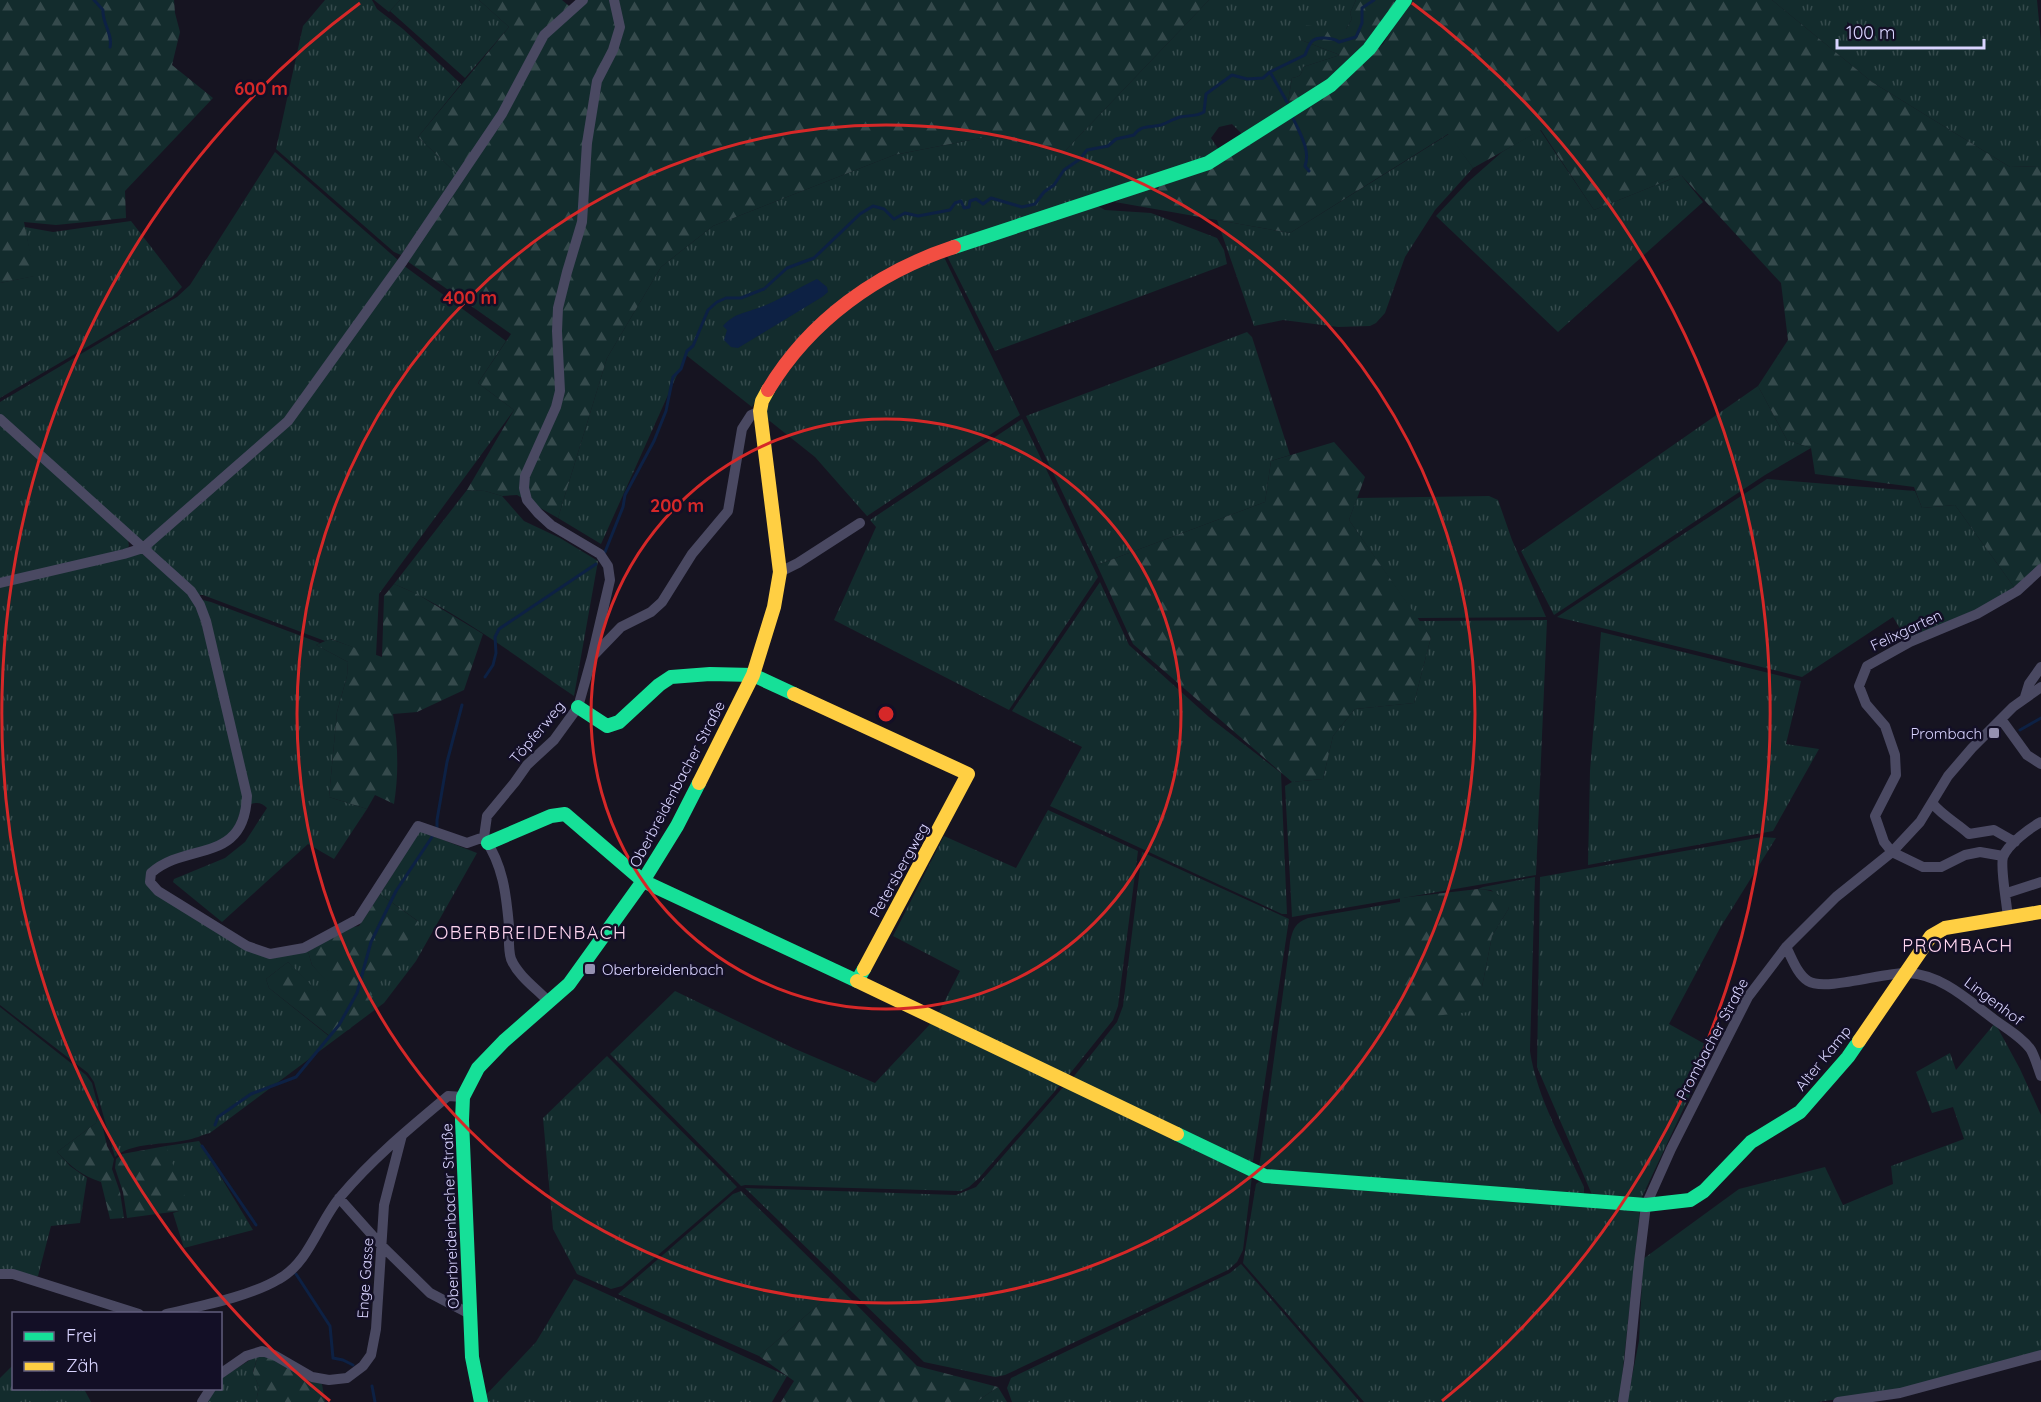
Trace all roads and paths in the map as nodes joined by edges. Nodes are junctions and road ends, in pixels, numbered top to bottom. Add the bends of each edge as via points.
1 (583, 0) edge
2 (614, 0) edge
3 (1405, 0) edge
4 (760, 411) junction
5 (0, 419) edge
6 (860, 523) dead end
7 (143, 548) junction
8 (2041, 569) edge
9 (780, 572) junction
10 (0, 583) edge
11 (592, 657) junction
12 (2041, 667) edge
13 (753, 675) junction
14 (2041, 687) edge
15 (2025, 697) junction
16 (578, 707) junction
17 (2001, 719) junction
18 (2041, 764) edge
19 (1933, 804) junction
20 (2041, 822) edge
21 (486, 840) junction
22 (2015, 842) junction
23 (1892, 852) junction
24 (2003, 856) junction
25 (644, 881) junction
26 (2041, 882) edge
27 (2007, 893) junction
28 (2041, 912) edge
29 (2008, 918) junction
30 (1786, 947) junction
31 (1908, 972) junction
32 (857, 981) junction
33 (549, 1002) junction
34 (2041, 1076) edge
35 (463, 1097) junction
36 (402, 1135) junction
37 (339, 1198) junction
38 (1646, 1205) junction
39 (381, 1245) junction
40 (0, 1274) edge
41 (133, 1312) edge
42 (173, 1312) edge
43 (470, 1314) junction
44 (2041, 1355) edge
45 (222, 1373) edge
46 (481, 1401) edge
47 (1623, 1402) edge
48 (1838, 1402) edge

1 - 7 street via 544,35 502,114 288,421
2 - 11 street via 620,27 597,81 587,143 582,222 558,308 560,391 525,476 524,488 526,500 548,522 600,554 608,566 610,580
3 - 4 street via 1369,50 1331,85 1208,164 937,253 893,272 856,295 789,360 767,392
4 - 9 street, Oberbreidenbacher Straße
4 - 11 street, Töpferweg via 751,415 742,429 728,511 692,554 662,602 621,627
5 - 7 street
6 - 9 street
7 - 10 street
7 - 21 street via 191,591 200,605 247,796 247,814 230,840 158,867 151,873 150,882 158,891 247,946 270,954 304,948 358,919 417,826 467,843
8 - 23 street, Felixgarten via 2017,591 1977,614 1910,642 1867,666 1859,686 1866,704 1885,726 1895,755 1896,774 1875,816
9 - 13 street, Oberbreidenbacher Straße via 774,607
11 - 16 street, Töpferweg
12 - 15 street
13 - 16 street via 671,677 619,722 607,726
13 - 25 street, Oberbreidenbacher Straße
13 - 32 street, Petersbergweg via 968,774
14 - 15 street, Prombacher Straße
15 - 17 street, Prombacher Straße
16 - 21 street, Töpferweg via 487,816
17 - 18 street via 2027,755
17 - 19 street, Prombacher Straße via 1948,776
19 - 22 street via 1969,834 1994,830
19 - 23 street, Prombacher Straße
20 - 22 street
21 - 25 street via 566,814
21 - 33 street via 502,876 511,958
22 - 24 street
23 - 24 street via 1923,867 1941,867 1980,852
23 - 30 street, Prombacher Straße via 1836,897
24 - 27 street
25 - 32 street
25 - 33 street, Oberbreidenbacher Straße via 583,967
26 - 27 street
27 - 29 street
28 - 29 street, Alter Kamp
29 - 31 street, Alter Kamp via 1945,928 1931,936
30 - 31 street, Lingenhof via 1800,973 1818,984
30 - 38 street, Prombacher Straße via 1748,997
31 - 34 street, Lingenhof via 1961,992 2006,1027 2031,1050
31 - 38 street, Alter Kamp via 1848,1057 1800,1112 1751,1142 1704,1191 1690,1200
32 - 38 street, Alter Kamp via 1265,1176
33 - 35 street, Oberbreidenbacher Straße via 478,1068
35 - 36 street via 448,1096
35 - 43 street, Oberbreidenbacher Straße
36 - 37 street
36 - 39 street, Enge Gasse via 384,1205
37 - 39 street
37 - 42 street via 296,1266 280,1279
38 - 47 street, Prombacher Straße
39 - 43 street via 430,1293
39 - 45 street, Enge Gasse via 376,1329 371,1355 363,1366 347,1378 329,1380 312,1377 262,1350
40 - 41 street via 13,1274
43 - 46 street, Oberbreidenbacher Straße via 472,1357
44 - 48 street via 1909,1392

